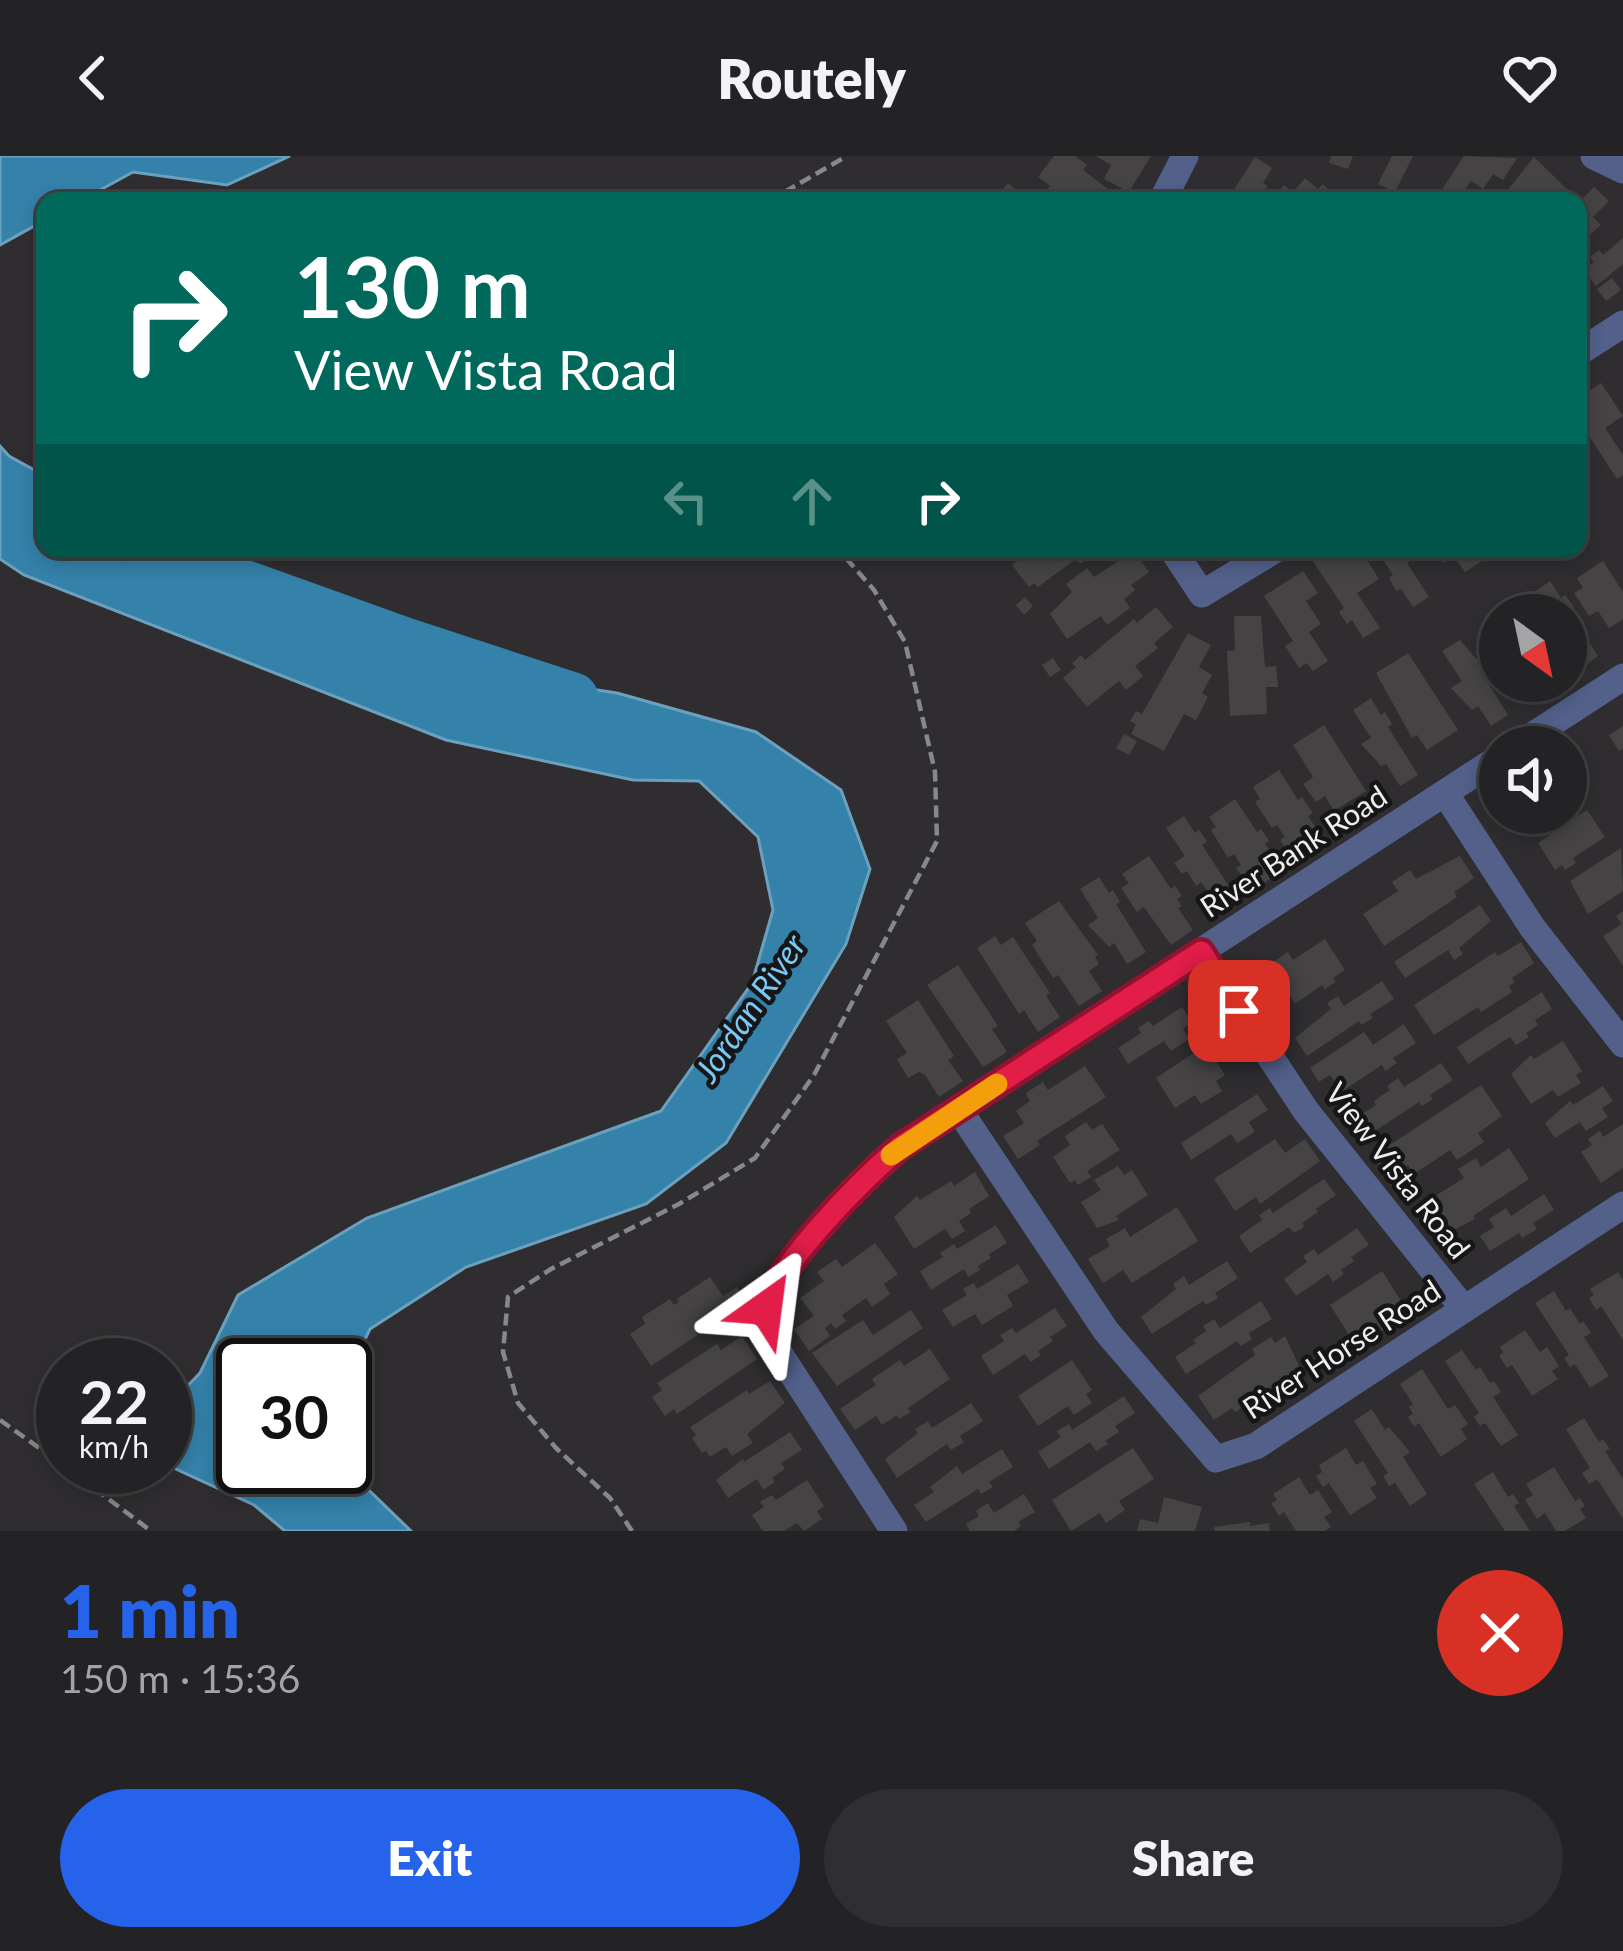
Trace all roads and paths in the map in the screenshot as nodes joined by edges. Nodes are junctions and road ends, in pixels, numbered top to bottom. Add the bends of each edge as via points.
1 (847, 156) edge
2 (1185, 156) edge
3 (1594, 156) edge
4 (1623, 170) edge
5 (785, 192) edge
6 (1167, 192) edge
7 (1623, 324) edge
8 (1587, 347) edge
9 (846, 558) edge
10 (1178, 558) edge
11 (1261, 558) edge
12 (1623, 677) edge
13 (1548, 726) edge
14 (1479, 771) edge
15 (1445, 793) junction
16 (1201, 952) junction
17 (1623, 1044) edge
18 (959, 1110) junction
19 (1623, 1205) edge
20 (1464, 1310) junction
21 (0, 1420) edge
22 (36, 1445) edge
23 (102, 1494) edge
24 (151, 1531) edge
25 (632, 1531) edge
26 (894, 1531) edge

1 - 5 path
2 - 6 street
3 - 4 street
7 - 8 street
9 - 25 path via 905,642 935,772 937,841 814,1075 755,1158 508,1297 502,1352 518,1403
10 - 11 street via 1202,594
12 - 13 street
14 - 15 street, River Bank Road
15 - 16 street, River Bank Road
15 - 17 street via 1532,927
16 - 18 street, River Bank Road
16 - 20 street, View Vista Road via 1342,1160
18 - 20 street, River Horse Road via 1106,1331 1216,1460 1256,1446
18 - 26 street, River Bank Road via 873,1170 788,1268 766,1308 770,1339
19 - 20 street, River Horse Road
21 - 22 path
23 - 24 path

